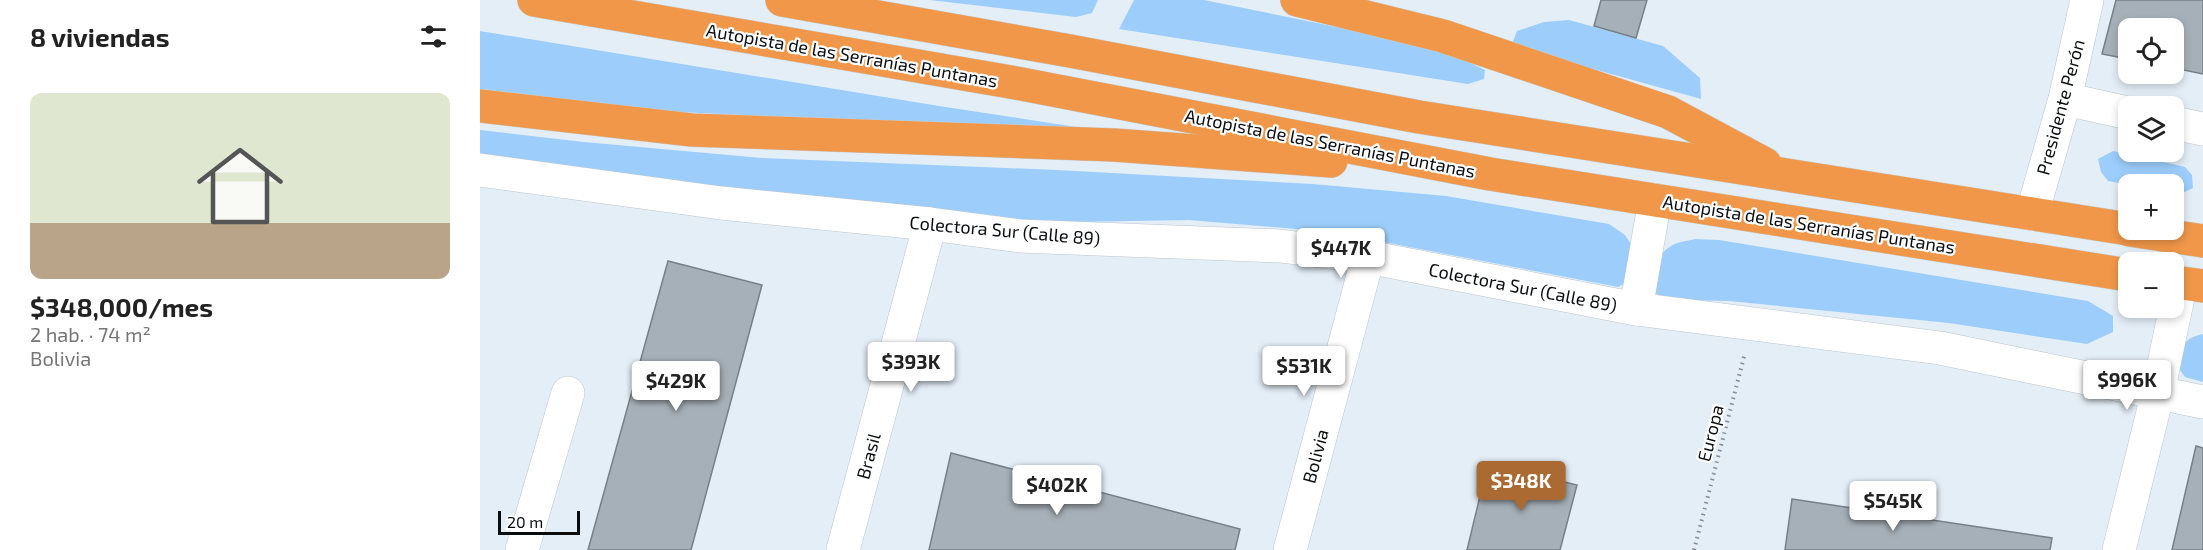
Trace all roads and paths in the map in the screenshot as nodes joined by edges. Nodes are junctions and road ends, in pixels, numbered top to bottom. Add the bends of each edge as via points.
1 (534, 0) edge
2 (782, 0) edge
3 (1297, 0) edge
4 (2087, 0) edge
5 (2065, 99) junction
6 (480, 106) edge
7 (2118, 111) edge
8 (2184, 125) edge
9 (2203, 129) edge
10 (480, 170) edge
11 (1490, 174) junction
12 (1785, 175) junction
13 (1655, 200) junction
14 (2032, 214) junction
15 (930, 224) junction
16 (2118, 227) edge
17 (2184, 238) edge
18 (2203, 241) edge
19 (1368, 257) junction
20 (2118, 273) edge
21 (2186, 284) edge
22 (1636, 309) junction
23 (1752, 324) junction
24 (2158, 392) junction
25 (568, 393) dead end
26 (2203, 402) edge
27 (522, 550) edge
28 (843, 550) edge
29 (1290, 550) edge
30 (1694, 550) edge
31 (2119, 550) edge

1 - 11 highway, Autopista de las Serranías Puntanas via 1004,81
2 - 12 highway via 1419,117
3 - 12 highway via 1443,36 1668,111
4 - 5 street, Presidente Perón
5 - 7 street
5 - 14 street, Presidente Perón
6 - 11 highway via 692,130 1114,145
8 - 9 street
10 - 15 street, Colectora Sur (Calle 89) via 721,203
11 - 13 highway, Autopista de las Serranías Puntanas
12 - 14 highway
13 - 20 highway, Autopista de las Serranías Puntanas
13 - 22 street
14 - 16 highway
15 - 19 street, Colectora Sur (Calle 89) via 1020,236 1280,246
15 - 28 street, Brasil
17 - 18 highway
19 - 22 street, Colectora Sur (Calle 89)
19 - 29 street, Bolivia
21 - 24 street
22 - 23 street, Colectora Sur (Calle 89)
23 - 24 street, Colectora Sur (Calle 89) via 1940,348
23 - 30 path, Europa
24 - 26 street, Colectora Sur (Calle 89)
24 - 31 street
25 - 27 street

